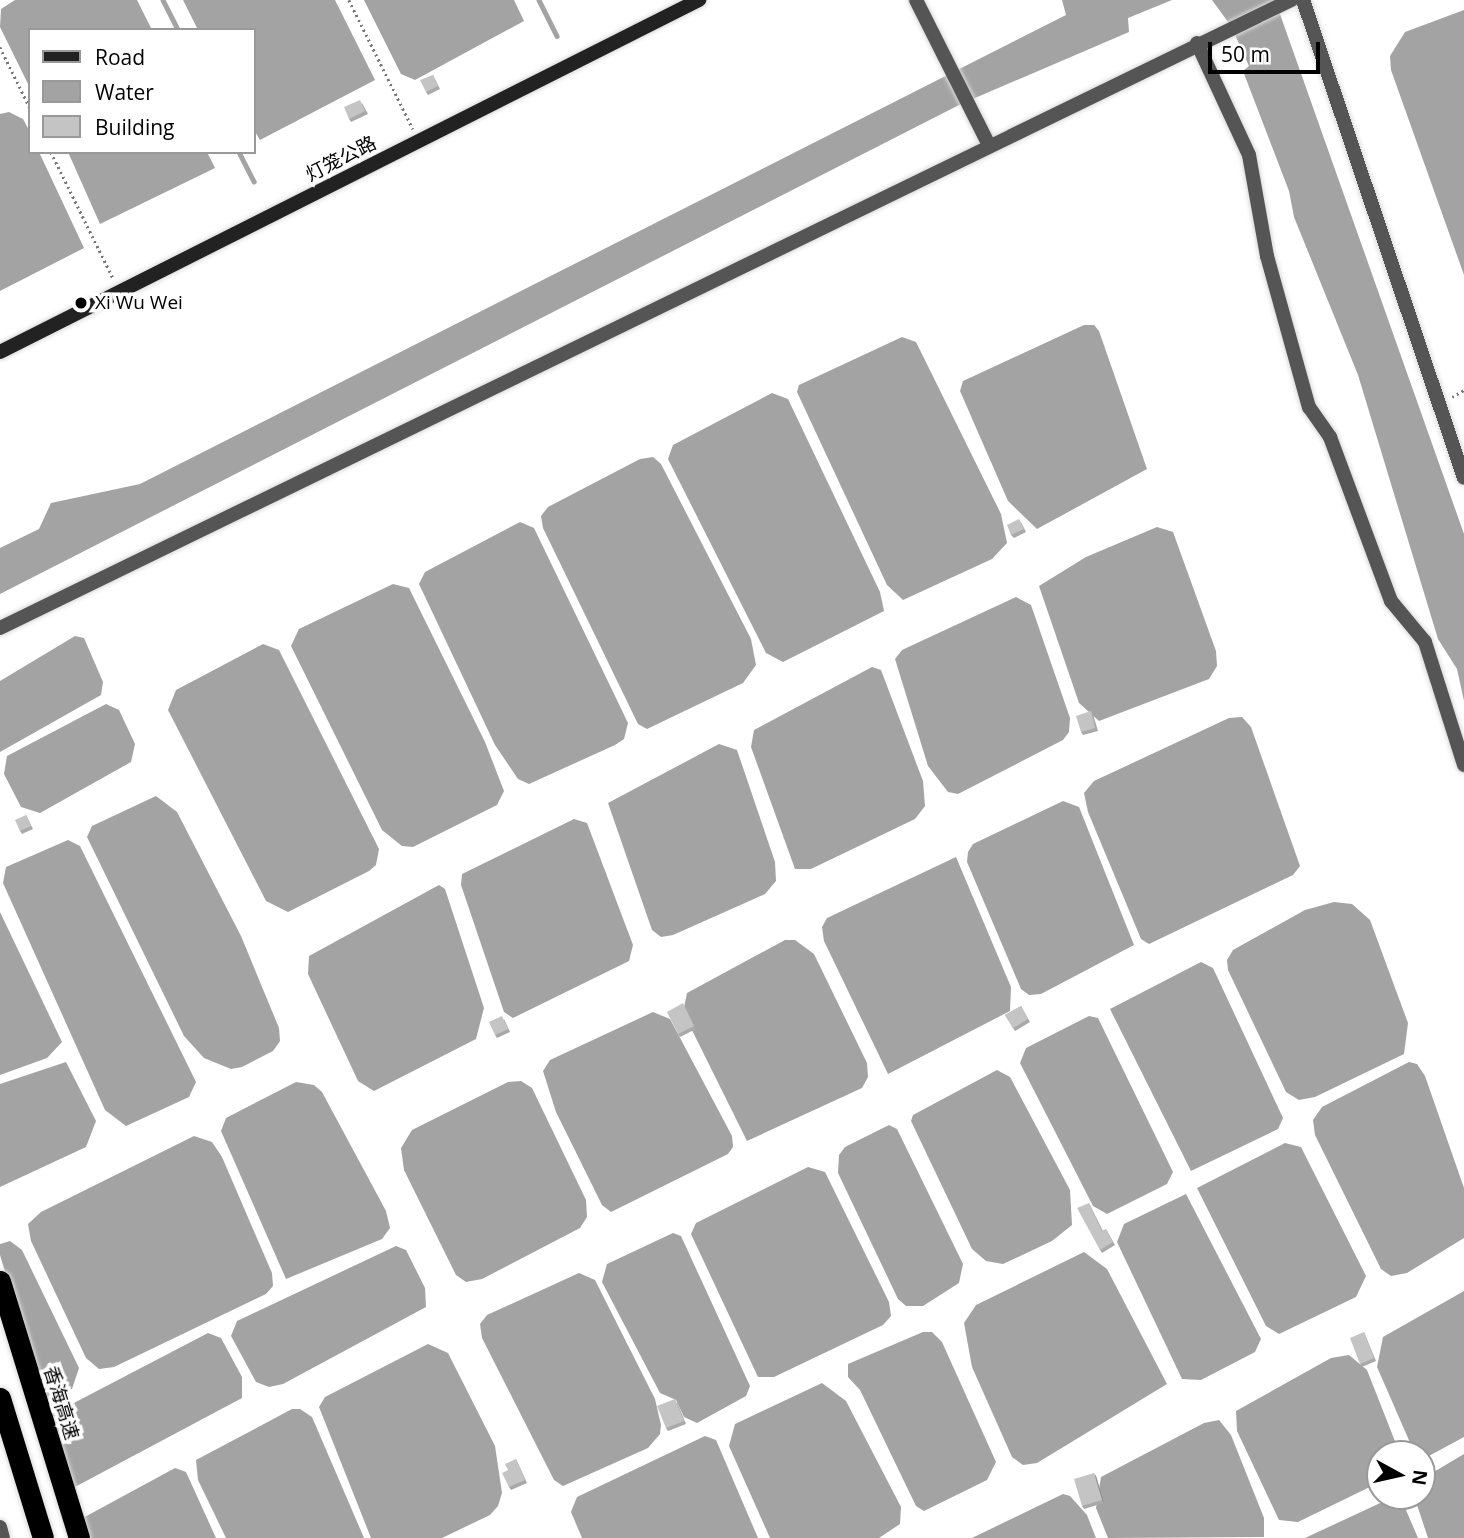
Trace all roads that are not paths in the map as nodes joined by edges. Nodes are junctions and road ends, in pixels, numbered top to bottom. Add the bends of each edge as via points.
1 (699, 0) edge
2 (916, 0) edge
3 (1291, 0) edge
4 (1303, 0) edge
5 (1197, 43) junction
6 (989, 145) junction
7 (0, 352) edge
8 (1464, 478) edge
9 (0, 628) edge
10 (1464, 765) edge
11 (0, 1281) edge
12 (0, 1398) edge
13 (0, 1527) edge
14 (4, 1538) edge
15 (43, 1538) edge
16 (79, 1538) edge

1 - 7 street, 灯笼公路
2 - 6 street
3 - 5 street
4 - 8 street
5 - 6 street
5 - 10 street via 1249,155 1267,256 1309,407 1330,437 1391,601 1425,642
6 - 9 street
11 - 16 highway, 香海高速
12 - 15 highway
13 - 14 street

